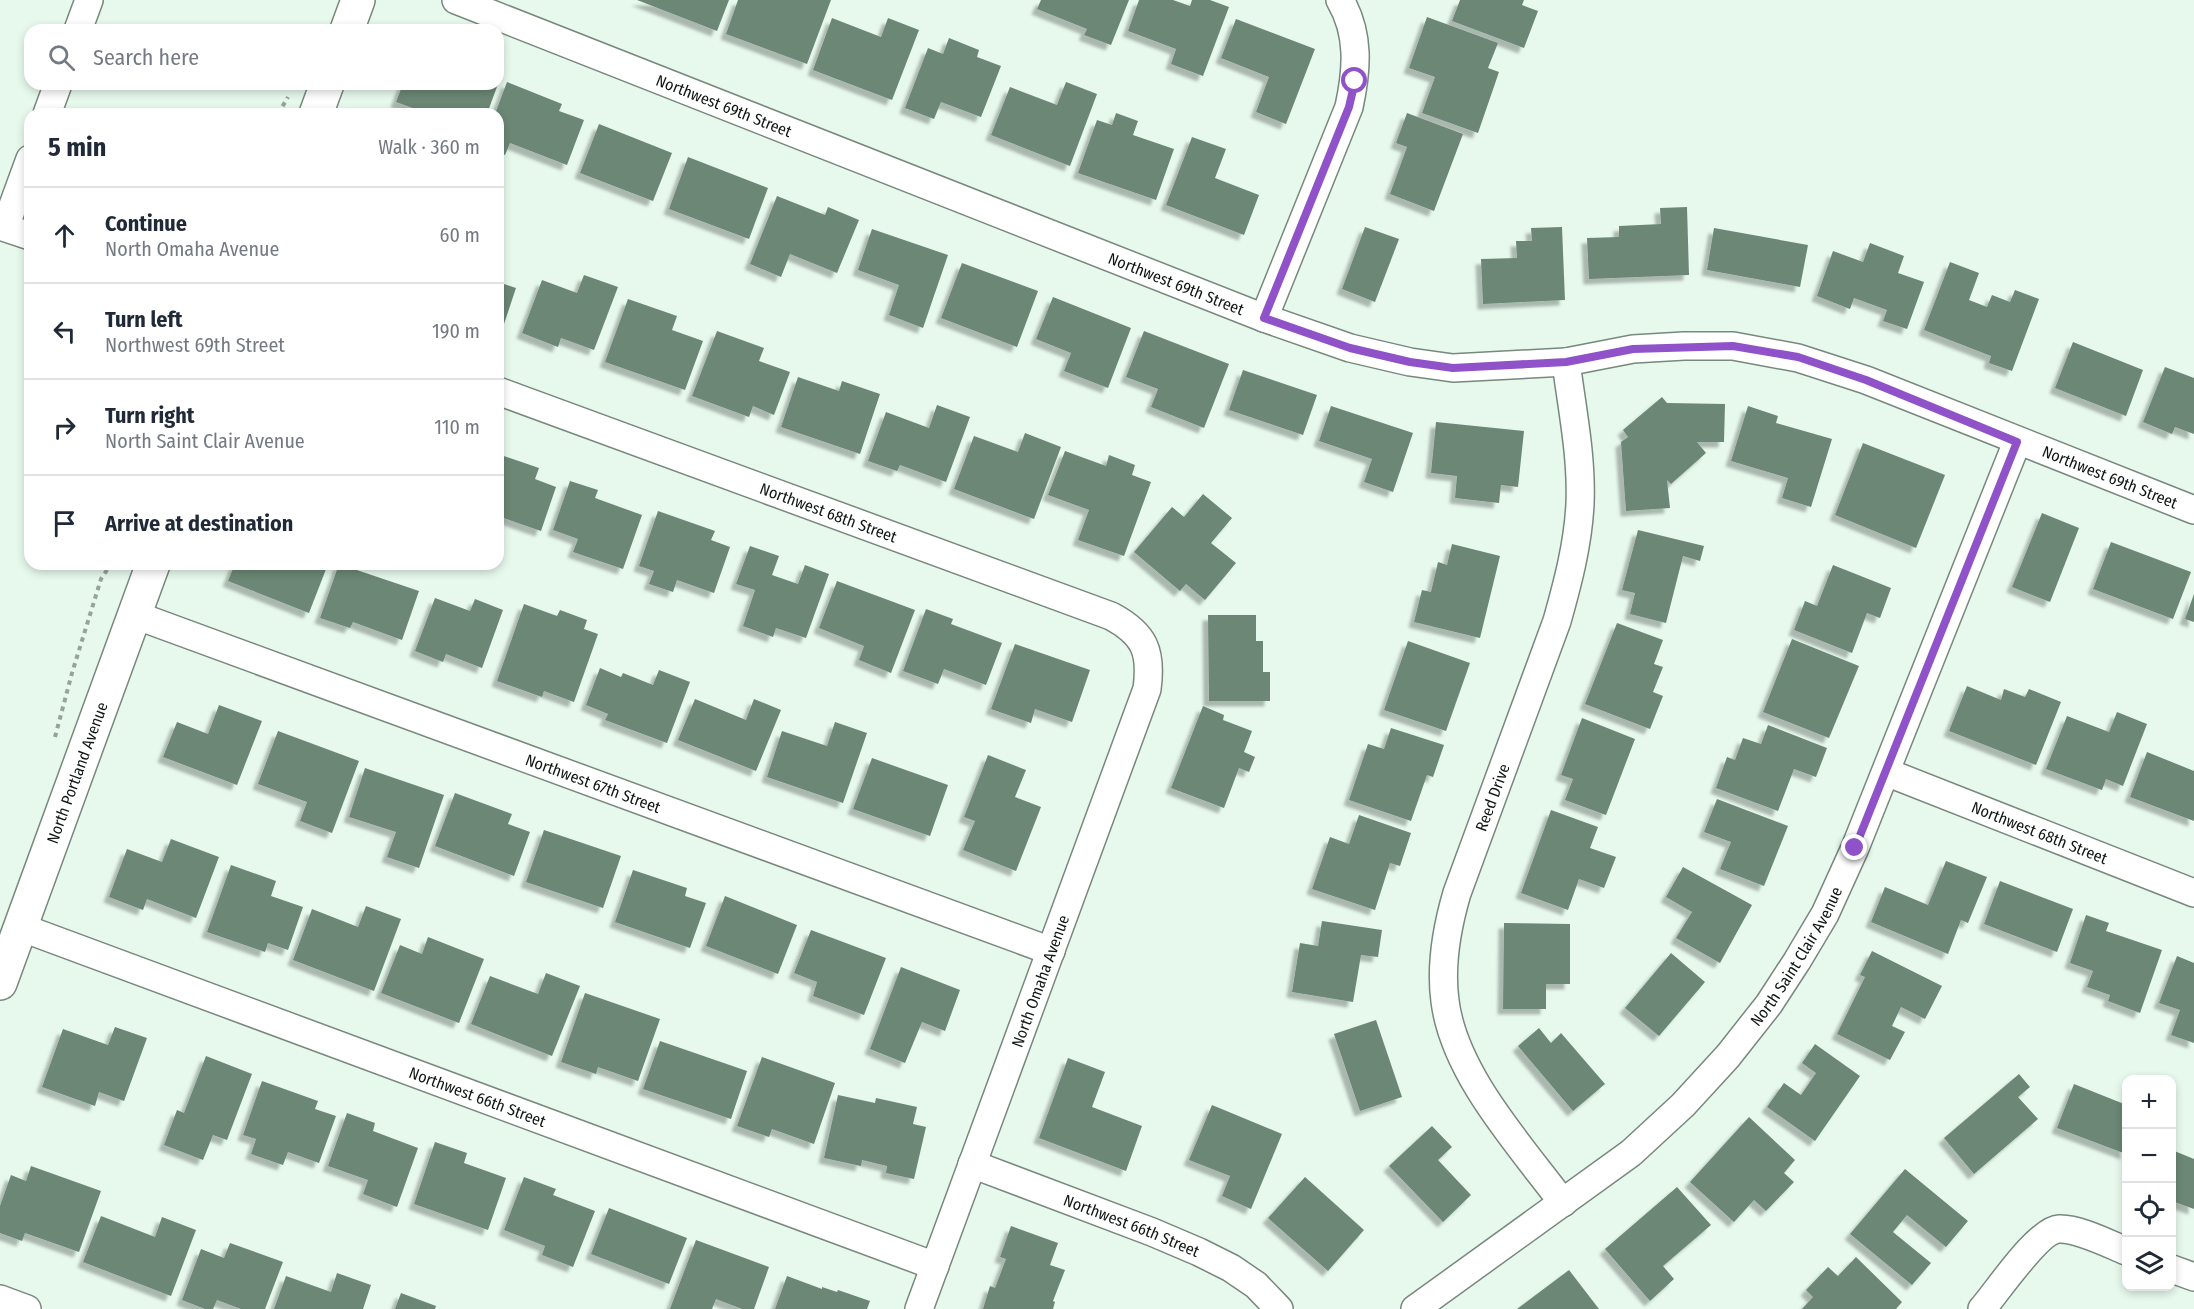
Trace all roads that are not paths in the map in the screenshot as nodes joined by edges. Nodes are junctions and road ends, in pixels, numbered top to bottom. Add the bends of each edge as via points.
1 (88, 0) edge
2 (358, 0) edge
3 (456, 0) edge
4 (1340, 0) edge
5 (80, 24) edge
6 (349, 24) edge
7 (56, 90) edge
8 (325, 90) edge
9 (49, 108) edge
10 (318, 108) edge
11 (24, 174) edge
12 (2, 227) edge
13 (24, 234) edge
14 (1264, 318) junction
15 (1566, 362) junction
16 (504, 393) edge
17 (2017, 442) junction
18 (2194, 510) edge
19 (151, 570) edge
20 (135, 615) junction
21 (1148, 651) joint
22 (1886, 772) junction
23 (2194, 893) edge
24 (20, 927) junction
25 (1051, 951) junction
26 (0, 983) edge
27 (972, 1164) junction
28 (1563, 1203) junction
29 (2122, 1249) edge
30 (935, 1266) junction
31 (2176, 1270) edge
32 (2194, 1277) edge
33 (0, 1299) edge
34 (27, 1309) edge
35 (920, 1309) edge
36 (1279, 1309) edge
37 (1417, 1309) edge
38 (1982, 1309) edge

1 - 5 street
2 - 6 street
3 - 14 street, Northwest 69th Street
4 - 14 street via 1355,40 1355,81 1349,107
7 - 9 street
8 - 10 street
11 - 12 street
12 - 13 street
14 - 15 street, Northwest 69th Street via 1350,348 1410,362 1453,368
15 - 17 street, Northwest 69th Street via 1633,349 1684,346 1733,346 1798,357 1866,380
15 - 28 street, Reed Drive via 1578,448 1580,502 1576,547 1557,621 1457,893 1444,971 1449,1025 1477,1088
16 - 21 street, Northwest 68th Street via 1111,616 1125,624
17 - 18 street, Northwest 69th Street
17 - 22 street, North Saint Clair Avenue
19 - 20 street, North Portland Avenue
20 - 24 street, North Portland Avenue
20 - 25 street, Northwest 67th Street
21 - 25 street, North Omaha Avenue via 1147,689
22 - 23 street, Northwest 68th Street
22 - 28 street, North Saint Clair Avenue via 1825,914 1768,1004 1683,1105 1631,1153
24 - 26 street, North Portland Avenue
24 - 30 street, Northwest 66th Street
25 - 27 street, North Omaha Avenue
27 - 30 street, North Omaha Avenue
27 - 36 street, Northwest 66th Street via 1199,1251 1256,1285
28 - 37 street, North Saint Clair Avenue
29 - 38 street via 2058,1229 2026,1253
30 - 35 street, North Omaha Avenue
31 - 32 street
33 - 34 street

